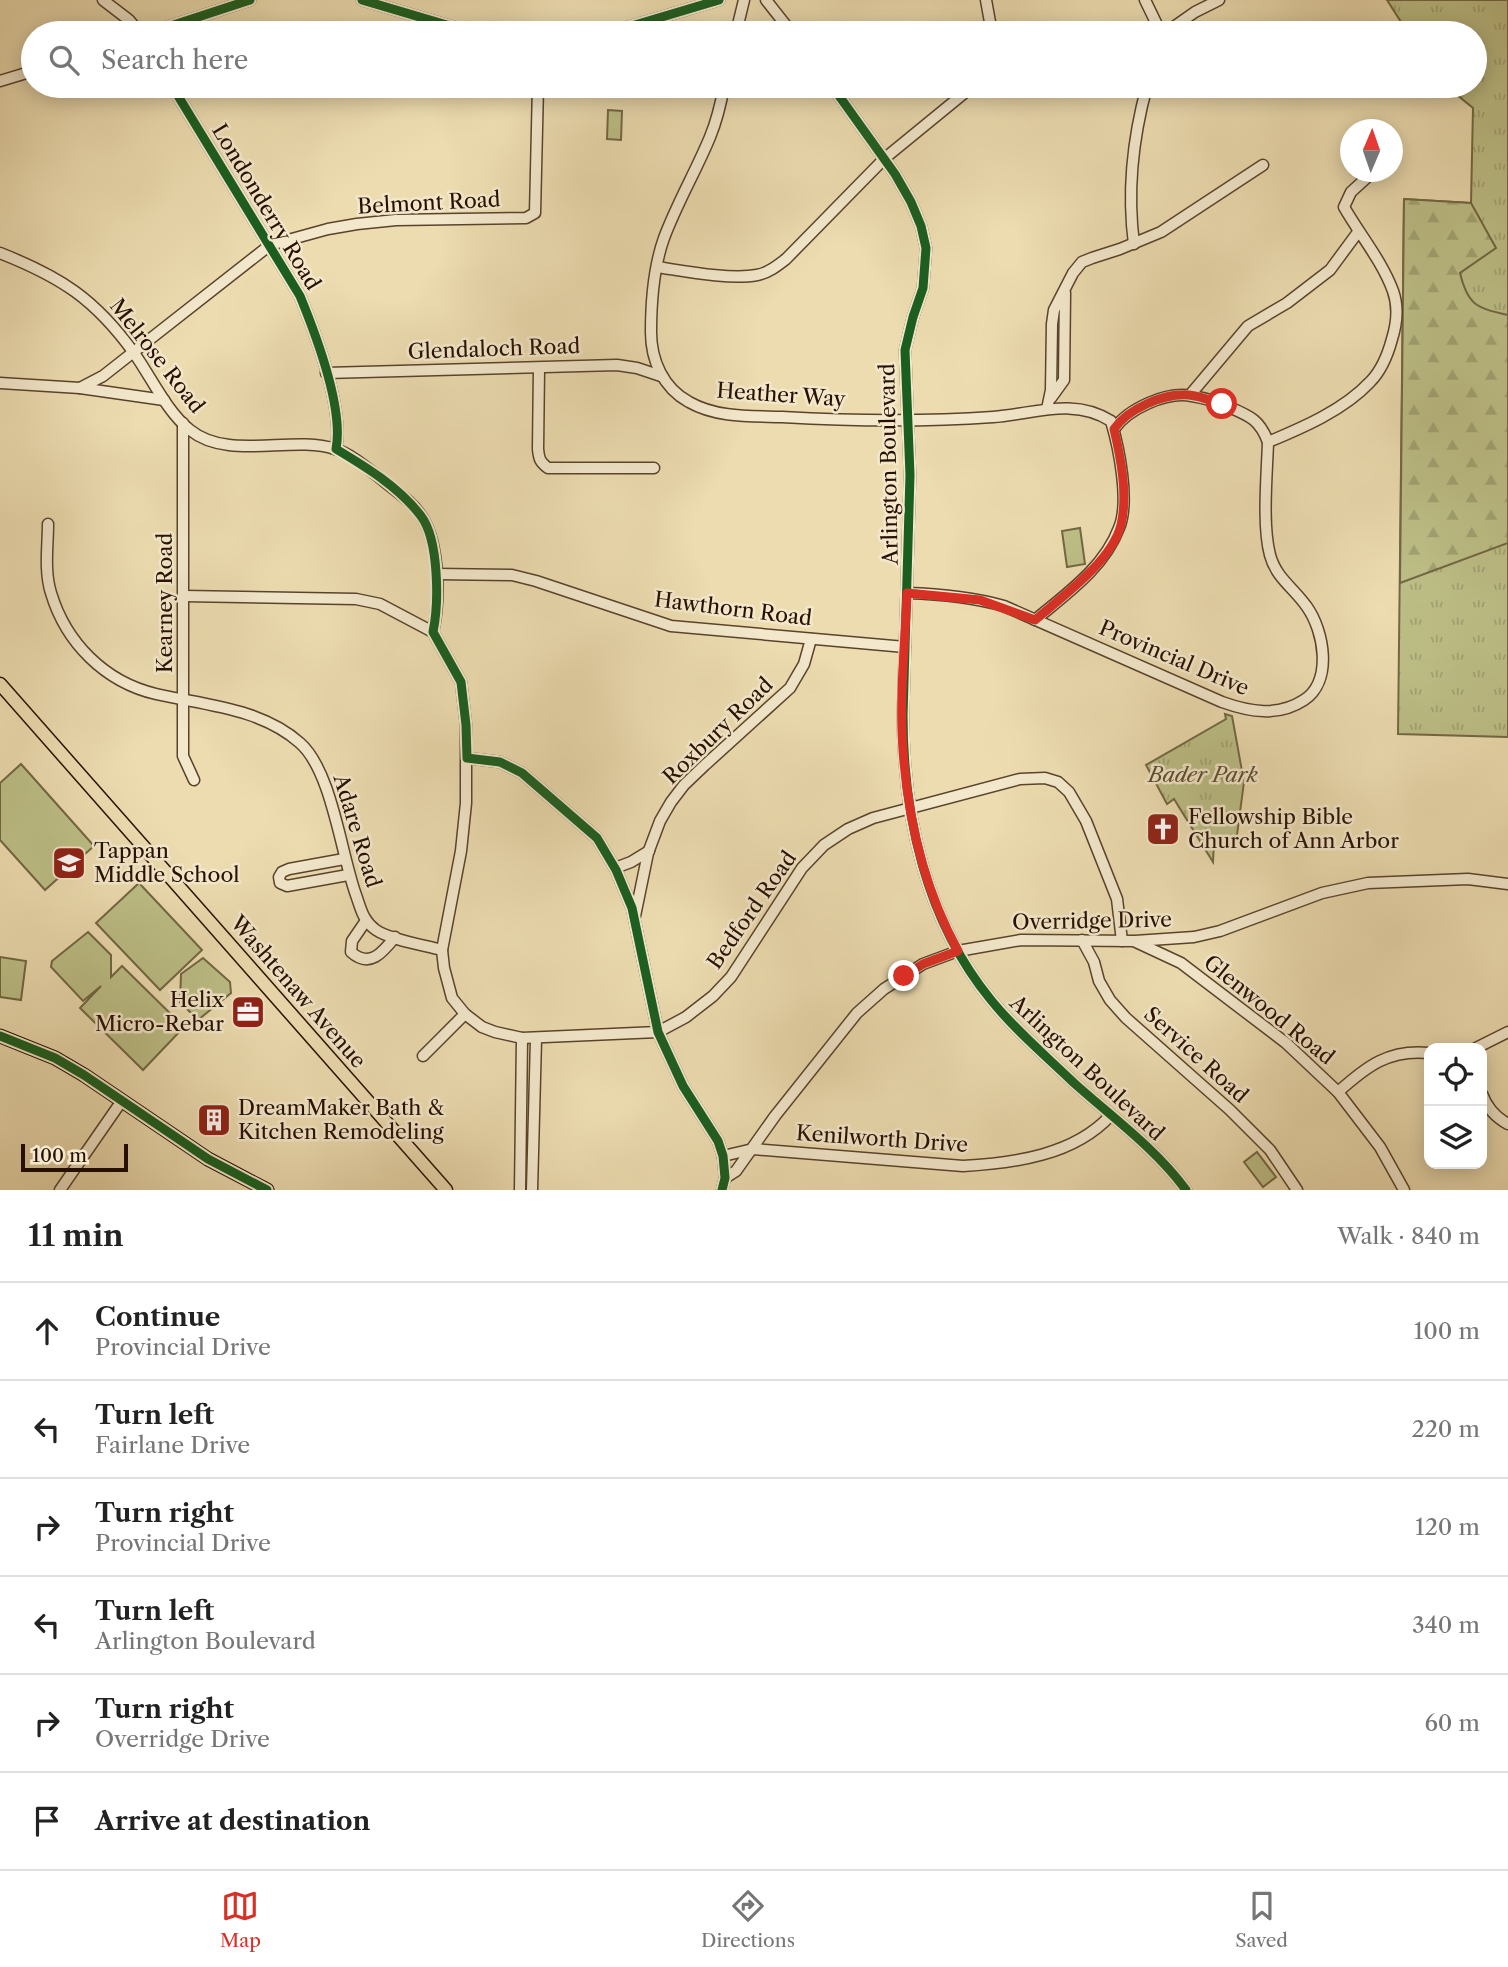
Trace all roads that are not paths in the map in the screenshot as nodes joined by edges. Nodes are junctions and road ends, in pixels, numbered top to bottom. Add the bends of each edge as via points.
1 (103, 0) edge
2 (250, 0) edge
3 (362, 0) edge
4 (719, 0) edge
5 (744, 0) edge
6 (766, 0) edge
7 (986, 0) edge
8 (1145, 0) edge
9 (1219, 0) edge
10 (130, 21) edge
11 (186, 21) edge
12 (433, 21) edge
13 (648, 21) edge
14 (739, 21) edge
15 (783, 21) edge
16 (990, 21) edge
17 (1156, 21) edge
18 (1181, 21) edge
19 (21, 75) edge
20 (0, 81) edge
21 (179, 98) edge
22 (538, 98) edge
23 (721, 98) edge
24 (840, 98) edge
25 (958, 98) edge
26 (1144, 98) edge
27 (885, 158) junction
28 (1264, 165) dead end
29 (1363, 182) edge
30 (1358, 232) junction
31 (1134, 244) junction
32 (270, 245) junction
33 (0, 253) edge
34 (657, 267) junction
35 (133, 352) junction
36 (539, 368) junction
37 (327, 373) junction
38 (661, 376) junction
39 (0, 383) edge
40 (80, 388) junction
41 (1190, 395) junction
42 (164, 400) junction
43 (1046, 409) junction
44 (907, 422) junction
45 (183, 423) junction
46 (1114, 429) junction
47 (1268, 442) junction
48 (336, 449) junction
49 (654, 468) dead end
50 (48, 524) dead end
51 (437, 574) junction
52 (907, 593) junction
53 (184, 596) junction
54 (1035, 620) junction
55 (433, 632) junction
56 (811, 639) junction
57 (905, 647) junction
58 (0, 684) edge
59 (185, 699) junction
60 (467, 758) junction
61 (194, 780) dead end
62 (911, 807) junction
63 (649, 851) junction
64 (344, 859) junction
65 (615, 868) junction
66 (348, 875) junction
67 (1508, 884) edge
68 (635, 919) junction
69 (365, 922) junction
70 (395, 937) junction
71 (1178, 939) junction
72 (1083, 940) junction
73 (1128, 941) junction
74 (442, 950) junction
75 (958, 951) junction
76 (1181, 963) junction
77 (465, 1014) junction
78 (657, 1032) junction
79 (1508, 1032) edge
80 (0, 1035) edge
81 (522, 1038) junction
82 (536, 1039) junction
83 (1486, 1043) edge
84 (1424, 1052) edge
85 (423, 1056) dead end
86 (1338, 1093) junction
87 (121, 1102) junction
88 (1487, 1105) edge
89 (1110, 1116) junction
90 (1508, 1124) edge
91 (753, 1149) junction
92 (520, 1153) junction
93 (533, 1153) junction
94 (723, 1156) junction
95 (428, 1168) junction
96 (725, 1178) junction
97 (60, 1190) edge
98 (267, 1190) edge
99 (446, 1190) edge
100 (459, 1190) edge
101 (520, 1190) edge
102 (532, 1190) edge
103 (722, 1190) edge
104 (1185, 1190) edge
105 (1297, 1190) edge
106 (1405, 1190) edge

1 - 10 street
2 - 11 street
3 - 12 street
4 - 13 street
5 - 14 street
6 - 15 street
7 - 16 street
8 - 17 street
9 - 18 street
19 - 20 street
21 - 32 street, Londonderry Road
22 - 32 street, Belmont Road via 534,214 526,218 357,224
23 - 34 street, Heather Way
24 - 27 street, Arlington Boulevard
25 - 27 street
26 - 31 street via 1133,147
27 - 34 street via 771,270 739,276
27 - 44 street, Arlington Boulevard via 911,202 926,248 925,281 905,350
28 - 31 street via 1161,232
29 - 30 street via 1346,198 1344,207
30 - 41 street via 1330,270 1248,326
30 - 47 street via 1393,293 1397,322 1388,351 1370,382 1351,397 1294,432
31 - 43 street via 1082,262 1066,286 1054,310 1051,398
32 - 35 street, Belmont Road
32 - 37 street, Londonderry Road via 300,296
33 - 35 street, Melrose Road via 68,285 91,303
34 - 38 street, Heather Way via 651,332
35 - 40 street, Belmont Road
35 - 42 street, Melrose Road
36 - 37 street, Glendaloch Road
36 - 38 street, Glendaloch Road via 617,366
36 - 49 street via 538,449 542,464 548,468
37 - 48 street, Londonderry Road via 339,435
38 - 44 street, Heather Way via 688,402 726,414
39 - 40 street
40 - 42 street
41 - 46 street via 1153,402 1121,419
41 - 47 street via 1251,417 1263,428
42 - 45 street, Melrose Road
43 - 44 street, Heather Way via 1024,415
43 - 46 street, Heather Way via 1081,408 1111,421
44 - 52 street, Arlington Boulevard
45 - 48 street, Melrose Road via 211,442
45 - 53 street, Kearney Road
46 - 54 street via 1122,476 1121,527 1082,581
47 - 54 street, Provincial Drive via 1268,551 1279,576 1312,614 1322,650 1318,682 1309,697 1272,712 1244,709
48 - 51 street via 366,467 423,518
50 - 59 street, Adare Road via 50,591 80,649 101,670 125,684
51 - 55 street
51 - 56 street, Hawthorn Road via 512,575 671,626
52 - 54 street, Provincial Drive via 980,600
52 - 57 street, Arlington Boulevard
53 - 55 street via 356,599 380,604
53 - 59 street, Kearney Road
55 - 60 street via 461,682
56 - 57 street, Hawthorn Road
56 - 63 street, Roxbury Road via 790,688 684,785 660,821
57 - 62 street, Arlington Boulevard via 903,749
58 - 95 main road, Washtenaw Avenue
59 - 61 street, Kearney Road via 183,756
59 - 64 street, Adare Road via 255,718 303,745 322,777
60 - 65 street via 500,762 522,772 597,838
60 - 74 street via 461,851
62 - 73 street, Bedford Road via 1020,779 1058,782 1086,821
62 - 75 street, Arlington Boulevard via 925,875
62 - 78 street, Bedford Road via 873,818 824,845 802,869 731,977 686,1017
63 - 65 street
63 - 68 street, Roxbury Road
64 - 66 street, Adare Road
64 - 66 street via 289,869 282,872 280,883 287,886
65 - 68 street
66 - 69 street, Adare Road
67 - 71 street, Overridge Drive via 1434,879 1356,885 1220,931
68 - 78 street
69 - 70 street, Adare Road
69 - 70 street via 352,941 351,951 357,957 375,959
70 - 74 street, Adare Road
71 - 73 street, Overridge Drive
71 - 76 street, Glenwood Road
72 - 73 street, Overridge Drive
72 - 75 street, Overridge Drive via 1021,940
72 - 105 street, Service Road via 1110,1000 1270,1150
73 - 76 street, Glenwood Road
74 - 77 street via 452,999
75 - 89 street, Arlington Boulevard via 1003,1014
75 - 91 street, Overridge Drive via 923,964 857,1013
76 - 86 street, Glenwood Road via 1286,1043
77 - 81 street via 482,1027
77 - 85 street
78 - 82 street, Bedford Road
78 - 94 street
79 - 83 street
80 - 87 main road via 55,1058
81 - 82 street
81 - 92 street
82 - 93 street
84 - 86 street via 1410,1051 1374,1063
86 - 106 street, Glenwood Road via 1380,1147
87 - 97 street
87 - 98 main road via 228,1171
88 - 90 street
89 - 91 street, Kenilworth Drive via 1077,1143 989,1165 963,1167
89 - 104 street, Arlington Boulevard
91 - 94 street, Kenilworth Drive
91 - 96 street, Overridge Drive
92 - 93 street
92 - 101 street
93 - 102 street
94 - 96 street
95 - 99 main road, Washtenaw Avenue
95 - 100 main road, Washtenaw Avenue
96 - 103 street

